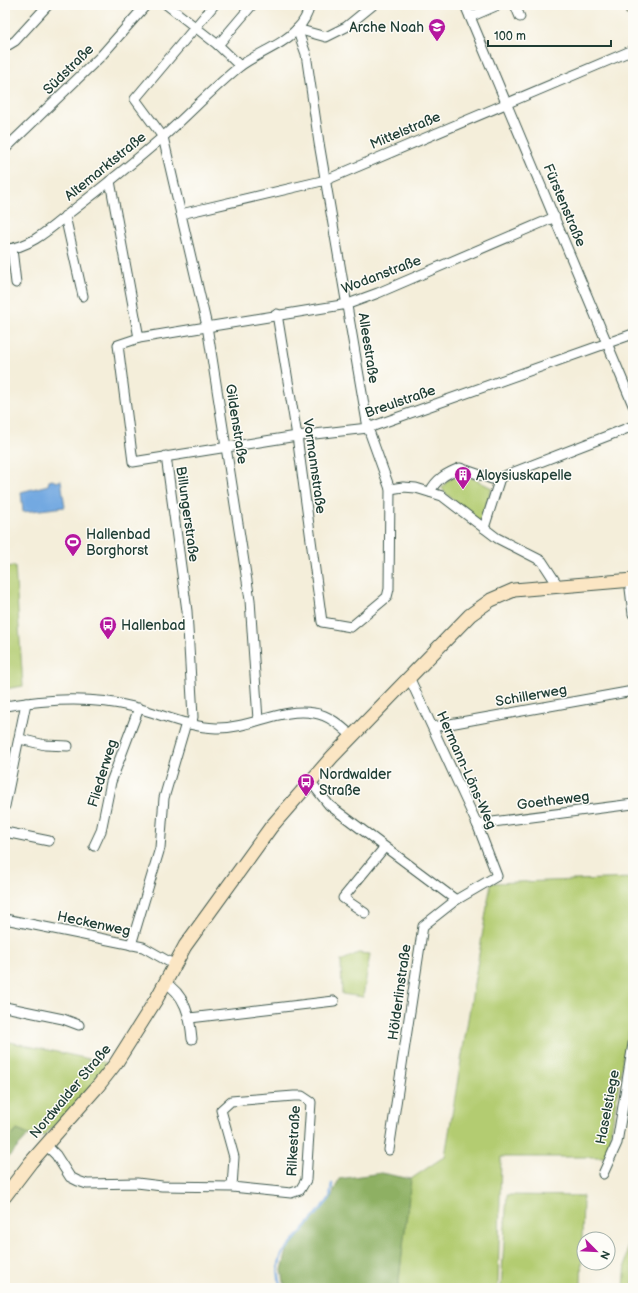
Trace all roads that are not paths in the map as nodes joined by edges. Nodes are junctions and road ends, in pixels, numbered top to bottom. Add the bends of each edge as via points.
1 (48, 5) edge
2 (146, 5) edge
3 (167, 5) edge
4 (214, 5) edge
5 (252, 5) edge
6 (310, 5) edge
7 (373, 5) edge
8 (465, 5) edge
9 (498, 5) edge
10 (515, 5) edge
11 (631, 5) edge
12 (633, 11) edge
13 (470, 17) junction
14 (520, 17) dead end
15 (196, 27) junction
16 (297, 29) junction
17 (218, 45) junction
18 (5, 48) edge
19 (633, 50) edge
20 (240, 66) junction
21 (506, 102) junction
22 (163, 137) junction
23 (5, 150) edge
24 (326, 180) junction
25 (110, 181) junction
26 (181, 214) junction
27 (65, 216) junction
28 (555, 217) junction
29 (9, 249) edge
30 (16, 282) dead end
31 (83, 296) dead end
32 (348, 304) junction
33 (277, 314) junction
34 (207, 326) junction
35 (633, 334) edge
36 (138, 338) junction
37 (607, 342) junction
38 (633, 405) edge
39 (633, 426) edge
40 (368, 428) junction
41 (297, 436) junction
42 (226, 447) junction
43 (166, 456) junction
44 (500, 478) junction
45 (390, 489) junction
46 (430, 492) junction
47 (484, 528) junction
48 (631, 580) edge
49 (558, 587) junction
50 (633, 614) edge
51 (322, 622) joint
52 (409, 677) junction
53 (633, 692) edge
54 (26, 703) junction
55 (5, 706) edge
56 (139, 708) junction
57 (258, 720) junction
58 (188, 724) junction
59 (433, 727) junction
60 (352, 736) junction
61 (20, 738) junction
62 (68, 746) dead end
63 (310, 781) junction
64 (633, 804) edge
65 (5, 806) edge
66 (477, 824) junction
67 (5, 832) edge
68 (49, 841) dead end
69 (94, 846) dead end
70 (384, 848) junction
71 (497, 876) joint
72 (456, 900) junction
73 (365, 913) dead end
74 (5, 919) edge
75 (131, 945) junction
76 (173, 964) junction
77 (164, 982) junction
78 (334, 1001) dead end
79 (5, 1007) edge
80 (190, 1018) junction
81 (79, 1025) dead end
82 (192, 1039) dead end
83 (633, 1044) edge
84 (46, 1145) junction
85 (389, 1150) dead end
86 (603, 1174) dead end
87 (232, 1187) junction
88 (5, 1196) edge

1 - 18 street via 29,27
2 - 23 street, Südstraße via 101,56
3 - 15 street
4 - 15 street
5 - 17 street
6 - 16 street, Altemarktstraße
7 - 16 street via 346,27 326,37
8 - 13 street, Fürstenstraße
9 - 13 street
10 - 14 street
11 - 12 street
13 - 21 street, Fürstenstraße
15 - 17 street
15 - 22 street, Altemarktstraße via 134,99
16 - 20 street, Altemarktstraße via 264,53
16 - 24 street, Alleestraße via 306,54
17 - 20 street
19 - 21 street, Mittelstraße
20 - 22 street, Altemarktstraße
21 - 24 street, Mittelstraße
21 - 28 street, Fürstenstraße
22 - 25 street, Altemarktstraße
22 - 26 street, Gildenstraße
24 - 26 street, Mittelstraße
24 - 32 street, Alleestraße
25 - 27 street, Altemarktstraße
25 - 36 street
26 - 34 street, Gildenstraße
27 - 29 street, Altemarktstraße via 43,232
27 - 31 street, Altemarktstraße
28 - 32 street, Wodanstraße
28 - 37 street, Fürstenstraße
29 - 30 street, Altemarktstraße
32 - 33 street, Wodanstraße
32 - 40 street, Alleestraße
33 - 34 street, Wodanstraße
33 - 41 street, Vormannstraße
34 - 36 street, Billungerstraße
34 - 42 street, Gildenstraße
35 - 37 street, Breulstraße
36 - 43 street, Billungerstraße via 118,345 132,462
37 - 38 street, Fürstenstraße
37 - 40 street, Breulstraße
39 - 44 street
40 - 41 street, Breulstraße
40 - 45 street, Alleestraße
41 - 42 street, Breulstraße
41 - 51 street, Vormannstraße
42 - 43 street, Breulstraße
42 - 57 street, Gildenstraße via 250,600
43 - 58 street, Billungerstraße via 187,611 193,717
44 - 46 street via 492,479 460,468 433,484
44 - 47 street
45 - 46 street via 403,487
45 - 51 street, Alleestraße via 387,597 351,627
46 - 47 street via 442,496
47 - 49 street via 497,538 542,561
48 - 49 street, Nordwalder Straße
48 - 50 street
49 - 52 street, Nordwalder Straße via 514,590 492,600 470,615
52 - 59 street, Hermann-Löns-Weg
52 - 60 street, Nordwalder Straße
53 - 59 street, Schillerweg
54 - 55 street
54 - 56 street via 80,699 108,701
54 - 61 street
56 - 58 street
56 - 69 street, Fliederweg via 111,782 101,831
57 - 58 street via 216,728
57 - 60 street via 300,712 315,713 334,720
58 - 75 street, Billungerstraße via 164,798 160,848
59 - 66 street, Hermann-Löns-Weg
60 - 63 street, Nordwalder Straße
61 - 62 street via 45,745
61 - 65 street
63 - 70 street via 329,805
63 - 76 street, Nordwalder Straße via 259,843
64 - 66 street, Goetheweg
66 - 71 street, Hermann-Löns-Weg
67 - 68 street
70 - 72 street
70 - 73 street via 343,898
71 - 72 street, Hölderlinstraße
72 - 85 street, Hölderlinstraße via 423,926
74 - 75 street, Heckenweg
75 - 76 street, Heckenweg via 143,947
76 - 77 street, Nordwalder Straße
77 - 80 street via 179,995
77 - 84 street, Nordwalder Straße via 157,998 116,1063
78 - 80 street
79 - 81 street via 63,1019
80 - 82 street
83 - 86 street, Haselstiege via 617,1142
84 - 87 street, Rilkestraße via 70,1177 87,1184 137,1183
84 - 88 street, Nordwalder Straße
87 - 87 street, Rilkestraße via 291,1193 300,1190 306,1180 311,1102 302,1096 294,1096 231,1101 224,1106 221,1110 222,1120 234,1157

